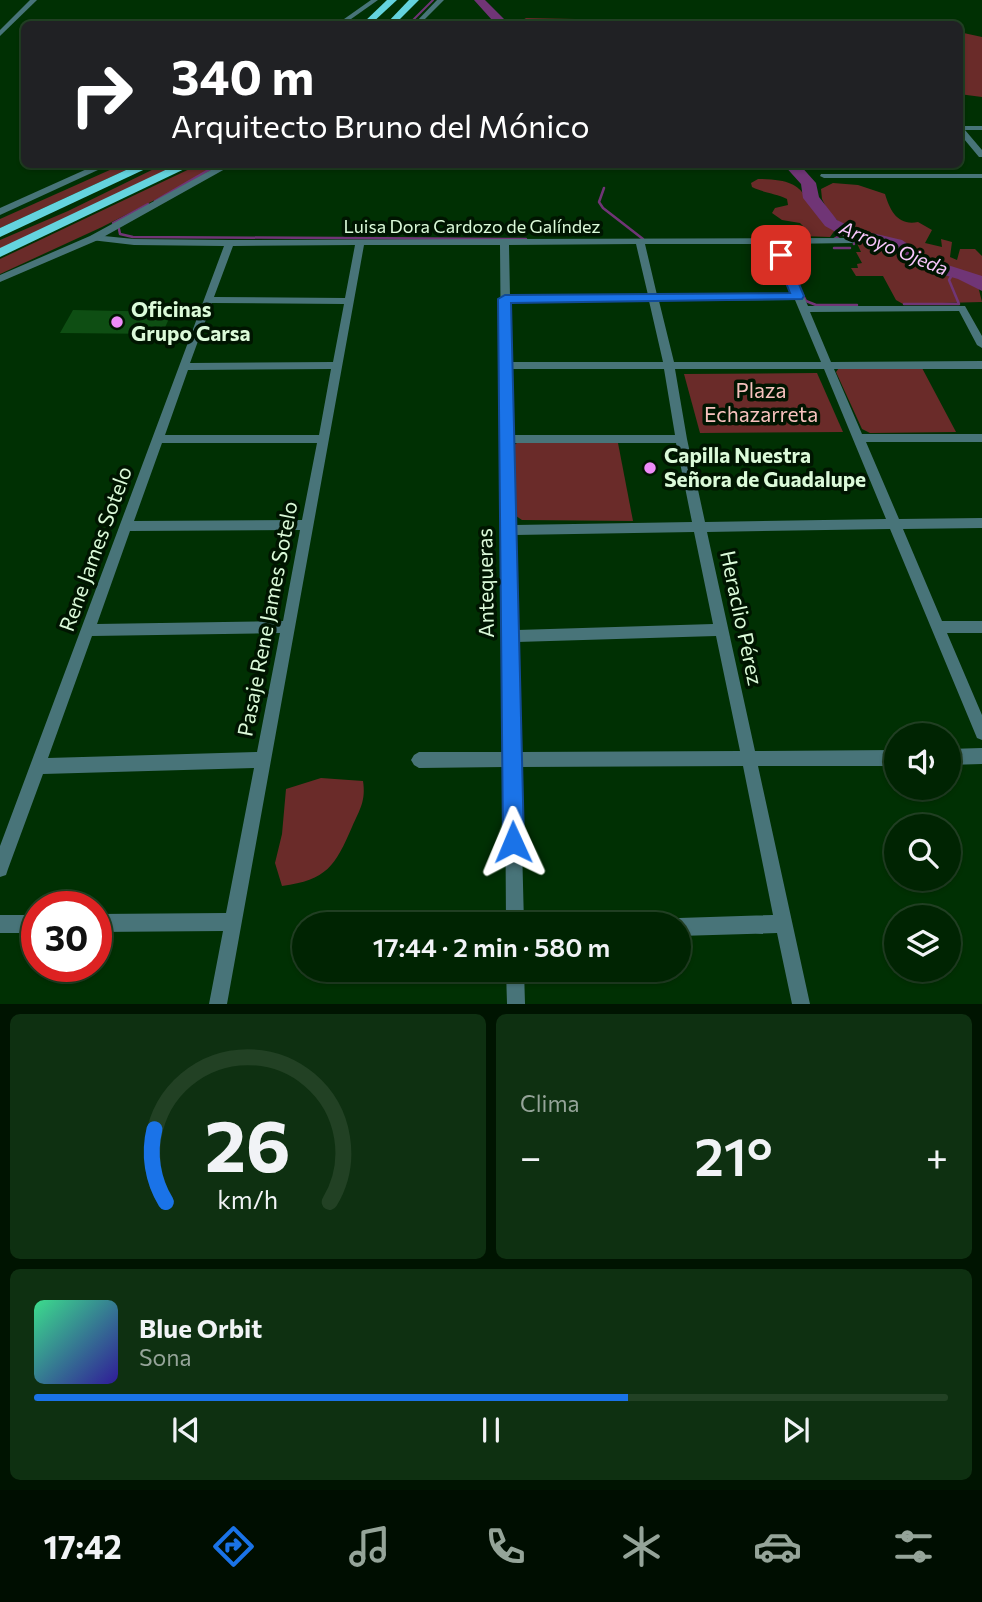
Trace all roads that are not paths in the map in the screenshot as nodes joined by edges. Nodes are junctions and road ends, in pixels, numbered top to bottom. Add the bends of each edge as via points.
1 (34, 0) edge
2 (375, 0) edge
3 (392, 0) edge
4 (414, 0) edge
5 (441, 0) edge
6 (344, 21) edge
7 (369, 21) edge
8 (393, 21) edge
9 (420, 21) edge
10 (0, 34) edge
11 (963, 128) edge
12 (982, 128) edge
13 (963, 133) edge
14 (982, 155) edge
15 (98, 168) edge
16 (140, 168) edge
17 (181, 168) edge
18 (223, 168) edge
19 (871, 168) edge
20 (875, 175) junction
21 (824, 176) dead end
22 (982, 176) edge
23 (0, 212) edge
24 (0, 233) edge
25 (94, 238) junction
26 (504, 242) junction
27 (640, 242) junction
28 (776, 242) junction
29 (851, 242) dead end
30 (229, 243) junction
31 (360, 243) junction
32 (0, 253) edge
33 (0, 279) edge
34 (798, 296) junction
35 (652, 298) junction
36 (505, 299) junction
37 (208, 300) junction
38 (349, 301) junction
39 (803, 309) junction
40 (982, 345) edge
41 (337, 365) junction
42 (668, 365) junction
43 (828, 365) junction
44 (982, 365) edge
45 (504, 366) junction
46 (183, 368) junction
47 (982, 438) edge
48 (157, 439) junction
49 (323, 439) junction
50 (507, 439) junction
51 (681, 439) junction
52 (860, 439) junction
53 (892, 522) junction
54 (982, 523) edge
55 (307, 525) junction
56 (700, 525) junction
57 (125, 526) junction
58 (508, 530) junction
59 (288, 627) junction
60 (938, 627) junction
61 (982, 627) edge
62 (87, 630) junction
63 (722, 631) junction
64 (510, 636) junction
65 (982, 733) edge
66 (982, 756) edge
67 (961, 757) edge
68 (884, 758) edge
69 (512, 759) junction
70 (264, 760) junction
71 (419, 760) dead end
72 (750, 760) junction
73 (37, 766) junction
74 (0, 869) edge
75 (514, 912) edge
76 (233, 922) junction
77 (112, 923) edge
78 (0, 924) edge
79 (21, 924) edge
80 (784, 924) junction
81 (691, 927) edge
82 (515, 982) edge
83 (218, 1003) edge
84 (516, 1003) edge
85 (801, 1003) edge

1 - 10 street
2 - 6 street
3 - 7 highway
4 - 8 highway
5 - 9 street
11 - 12 street
13 - 14 street
15 - 23 street
16 - 24 highway
17 - 32 highway
18 - 25 street
19 - 20 street
20 - 21 street
20 - 22 street
25 - 30 street, Luisa Dora Cardozo de Galíndez
25 - 33 street
26 - 27 street, Luisa Dora Cardozo de Galíndez
26 - 31 street, Luisa Dora Cardozo de Galíndez
26 - 36 street, Antequeras
27 - 28 street, Luisa Dora Cardozo de Galíndez
27 - 35 street, Heraclio Pérez
28 - 29 street, Luisa Dora Cardozo de Galíndez
28 - 34 street
30 - 31 street, Luisa Dora Cardozo de Galíndez
30 - 37 street, Rene James Sotelo
31 - 38 street, Pasaje Rene James Sotelo
34 - 35 street
34 - 39 street
35 - 36 street
35 - 42 street, Heraclio Pérez
36 - 45 street, Antequeras
37 - 38 street
37 - 46 street, Rene James Sotelo
38 - 41 street, Pasaje Rene James Sotelo
39 - 40 street via 962,308
39 - 43 street
41 - 46 street
41 - 49 street, Pasaje Rene James Sotelo
42 - 43 street
42 - 45 street
42 - 51 street, Heraclio Pérez
43 - 44 street
43 - 52 street
45 - 50 street, Antequeras
46 - 48 street, Rene James Sotelo
47 - 52 street
48 - 49 street
48 - 57 street, Rene James Sotelo
49 - 55 street, Pasaje Rene James Sotelo
50 - 51 street
50 - 58 street, Antequeras
51 - 56 street, Heraclio Pérez
52 - 53 street
53 - 54 street
53 - 56 street
53 - 60 street
55 - 57 street
55 - 59 street, Pasaje Rene James Sotelo
56 - 58 street
56 - 63 street, Heraclio Pérez
57 - 62 street, Rene James Sotelo
58 - 64 street, Antequeras
59 - 62 street
59 - 70 street, Pasaje Rene James Sotelo
60 - 61 street
60 - 65 street
62 - 73 street, Rene James Sotelo
63 - 64 street
63 - 72 street, Heraclio Pérez
64 - 69 street, Antequeras
66 - 67 street
68 - 72 street
69 - 71 street
69 - 72 street
69 - 75 street, Antequeras
70 - 73 street
70 - 76 street, Pasaje Rene James Sotelo
72 - 80 street, Heraclio Pérez
73 - 74 street, Rene James Sotelo
76 - 77 street
76 - 83 street, Pasaje Rene James Sotelo
78 - 79 street
80 - 81 street
80 - 85 street, Heraclio Pérez
82 - 84 street

